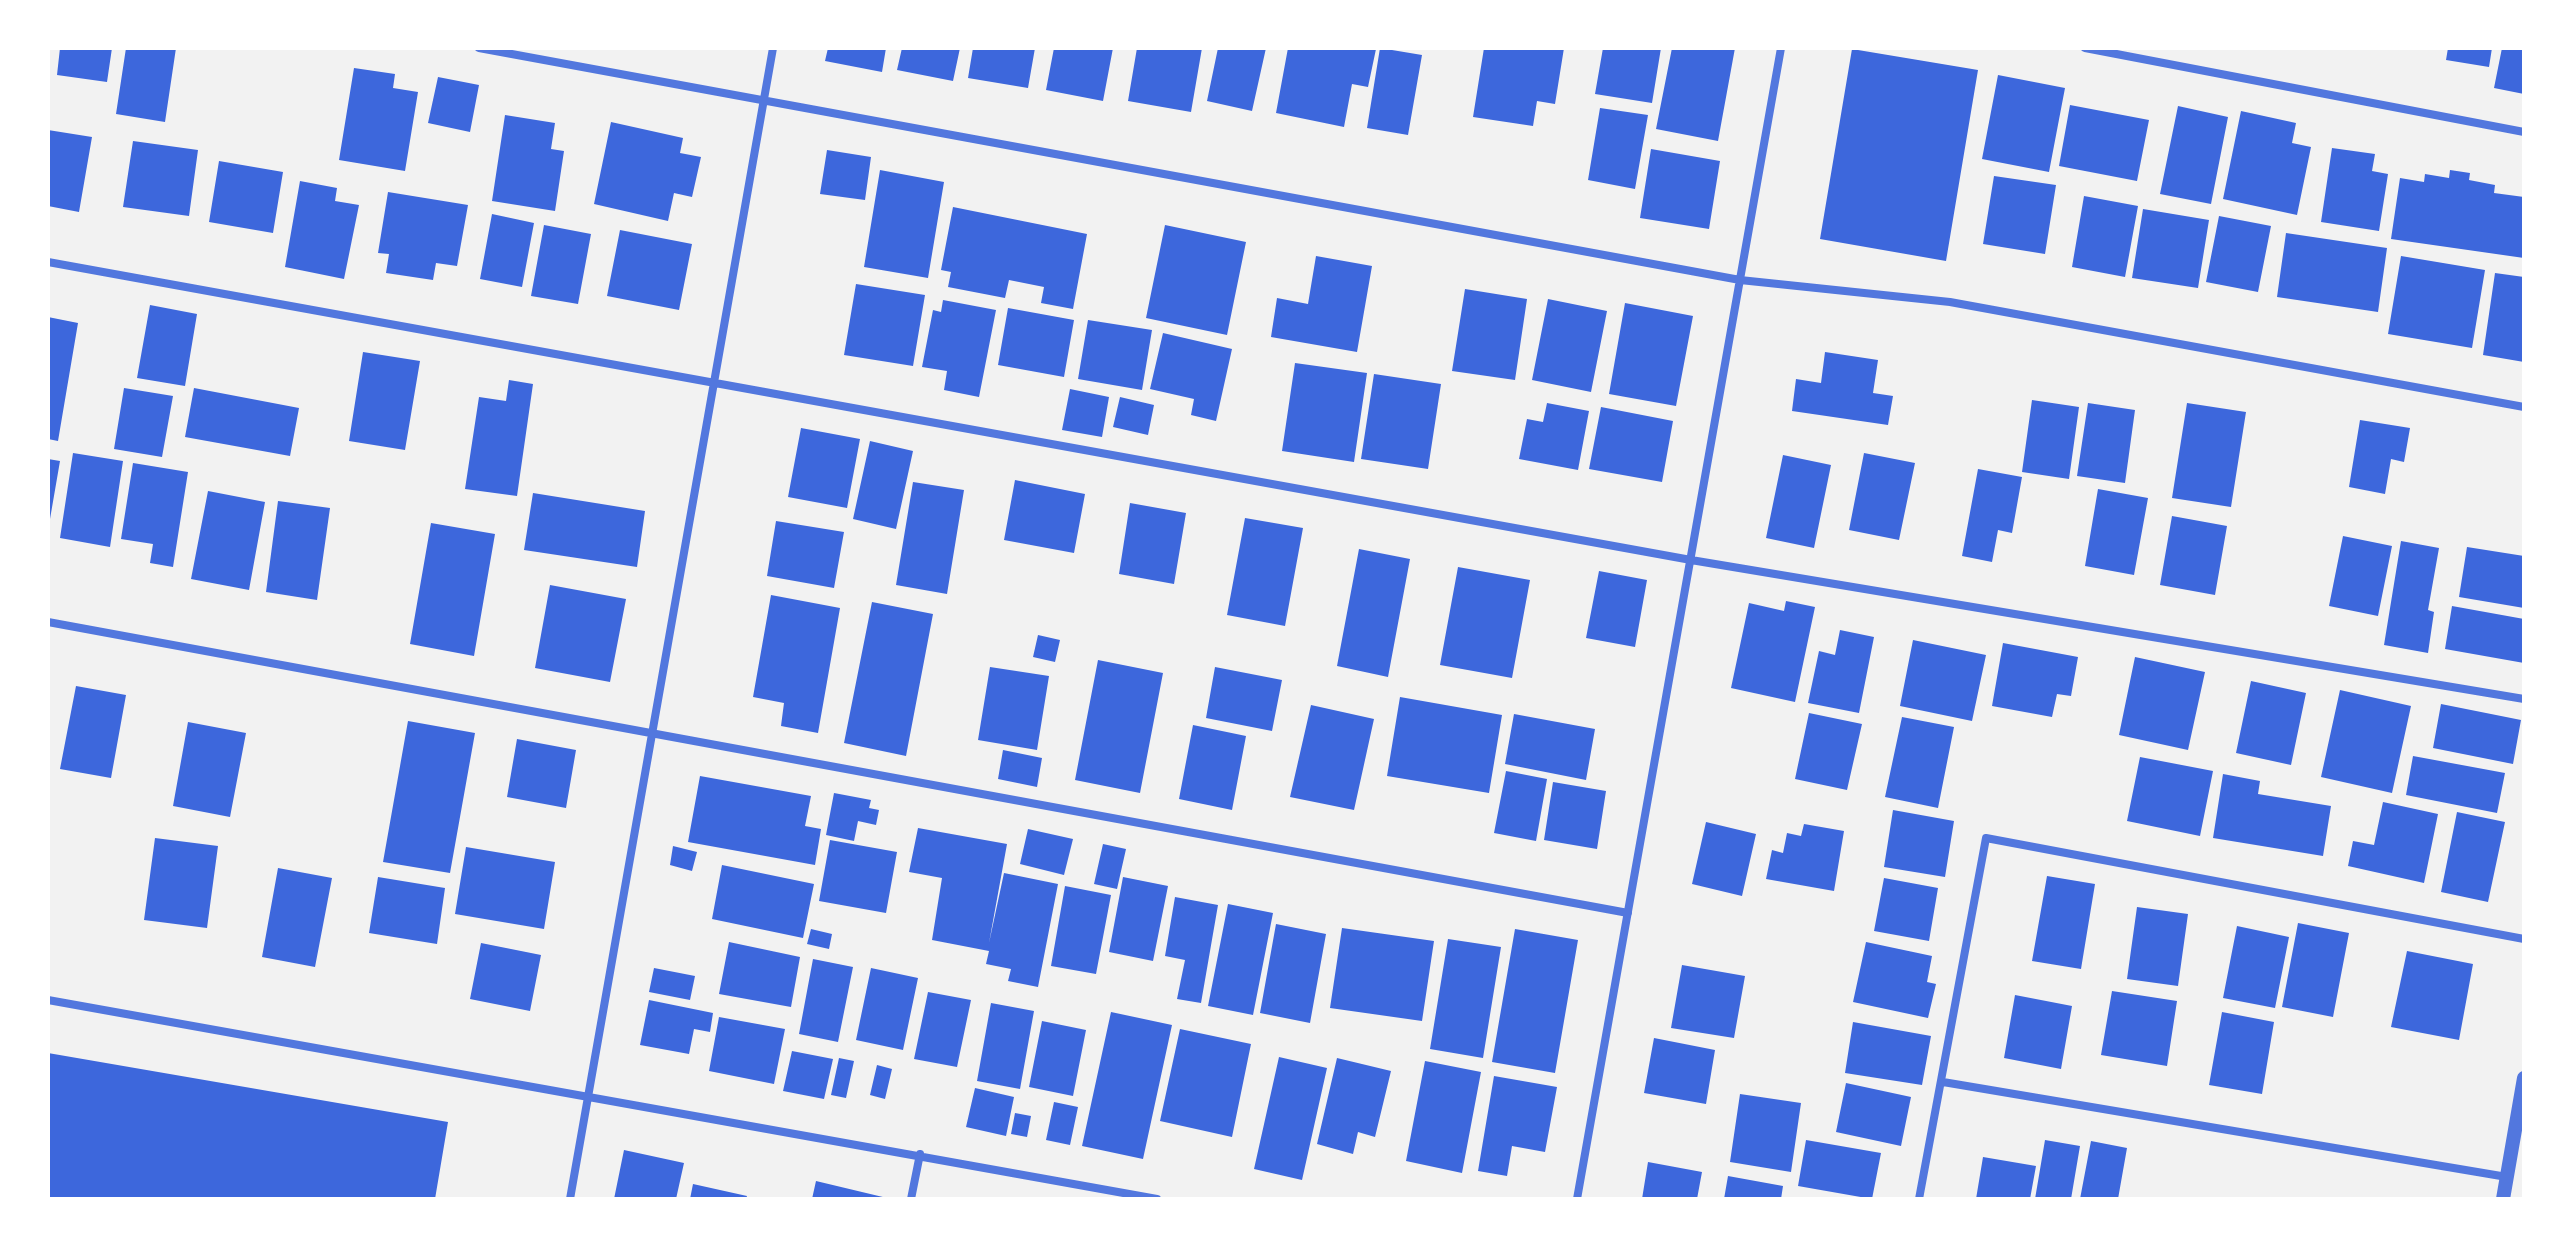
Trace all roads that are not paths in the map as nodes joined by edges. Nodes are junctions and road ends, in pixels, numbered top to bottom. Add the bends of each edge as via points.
1 (479, 48) edge
2 (773, 48) edge
3 (1781, 48) edge
4 (2085, 48) edge
5 (764, 101) junction
6 (2524, 132) edge
7 (48, 262) edge
8 (1740, 280) junction
9 (714, 384) junction
10 (2524, 407) edge
11 (1691, 560) junction
12 (48, 622) edge
13 (2524, 699) edge
14 (651, 734) junction
15 (1628, 913) junction
16 (2524, 939) edge
17 (48, 1000) edge
18 (2524, 1078) edge
19 (1943, 1082) junction
20 (588, 1098) junction
21 (2521, 1111) edge
22 (920, 1154) junction
23 (2507, 1177) junction
24 (570, 1199) edge
25 (911, 1199) edge
26 (1157, 1199) edge
27 (1577, 1199) edge
28 (1919, 1199) edge
29 (2503, 1199) edge

1 - 5 street
2 - 5 street
3 - 8 street
4 - 6 street
5 - 8 street
5 - 9 street
7 - 9 street
8 - 10 street via 1950,302
8 - 11 street
9 - 11 street
9 - 14 street
11 - 13 street
11 - 15 street
12 - 14 street
14 - 15 street
14 - 20 street
15 - 27 street
16 - 19 street via 1986,838
17 - 20 street
18 - 21 street
19 - 23 street
19 - 28 street
20 - 22 street
20 - 24 street
21 - 23 street
22 - 25 street
22 - 26 street
23 - 29 street

